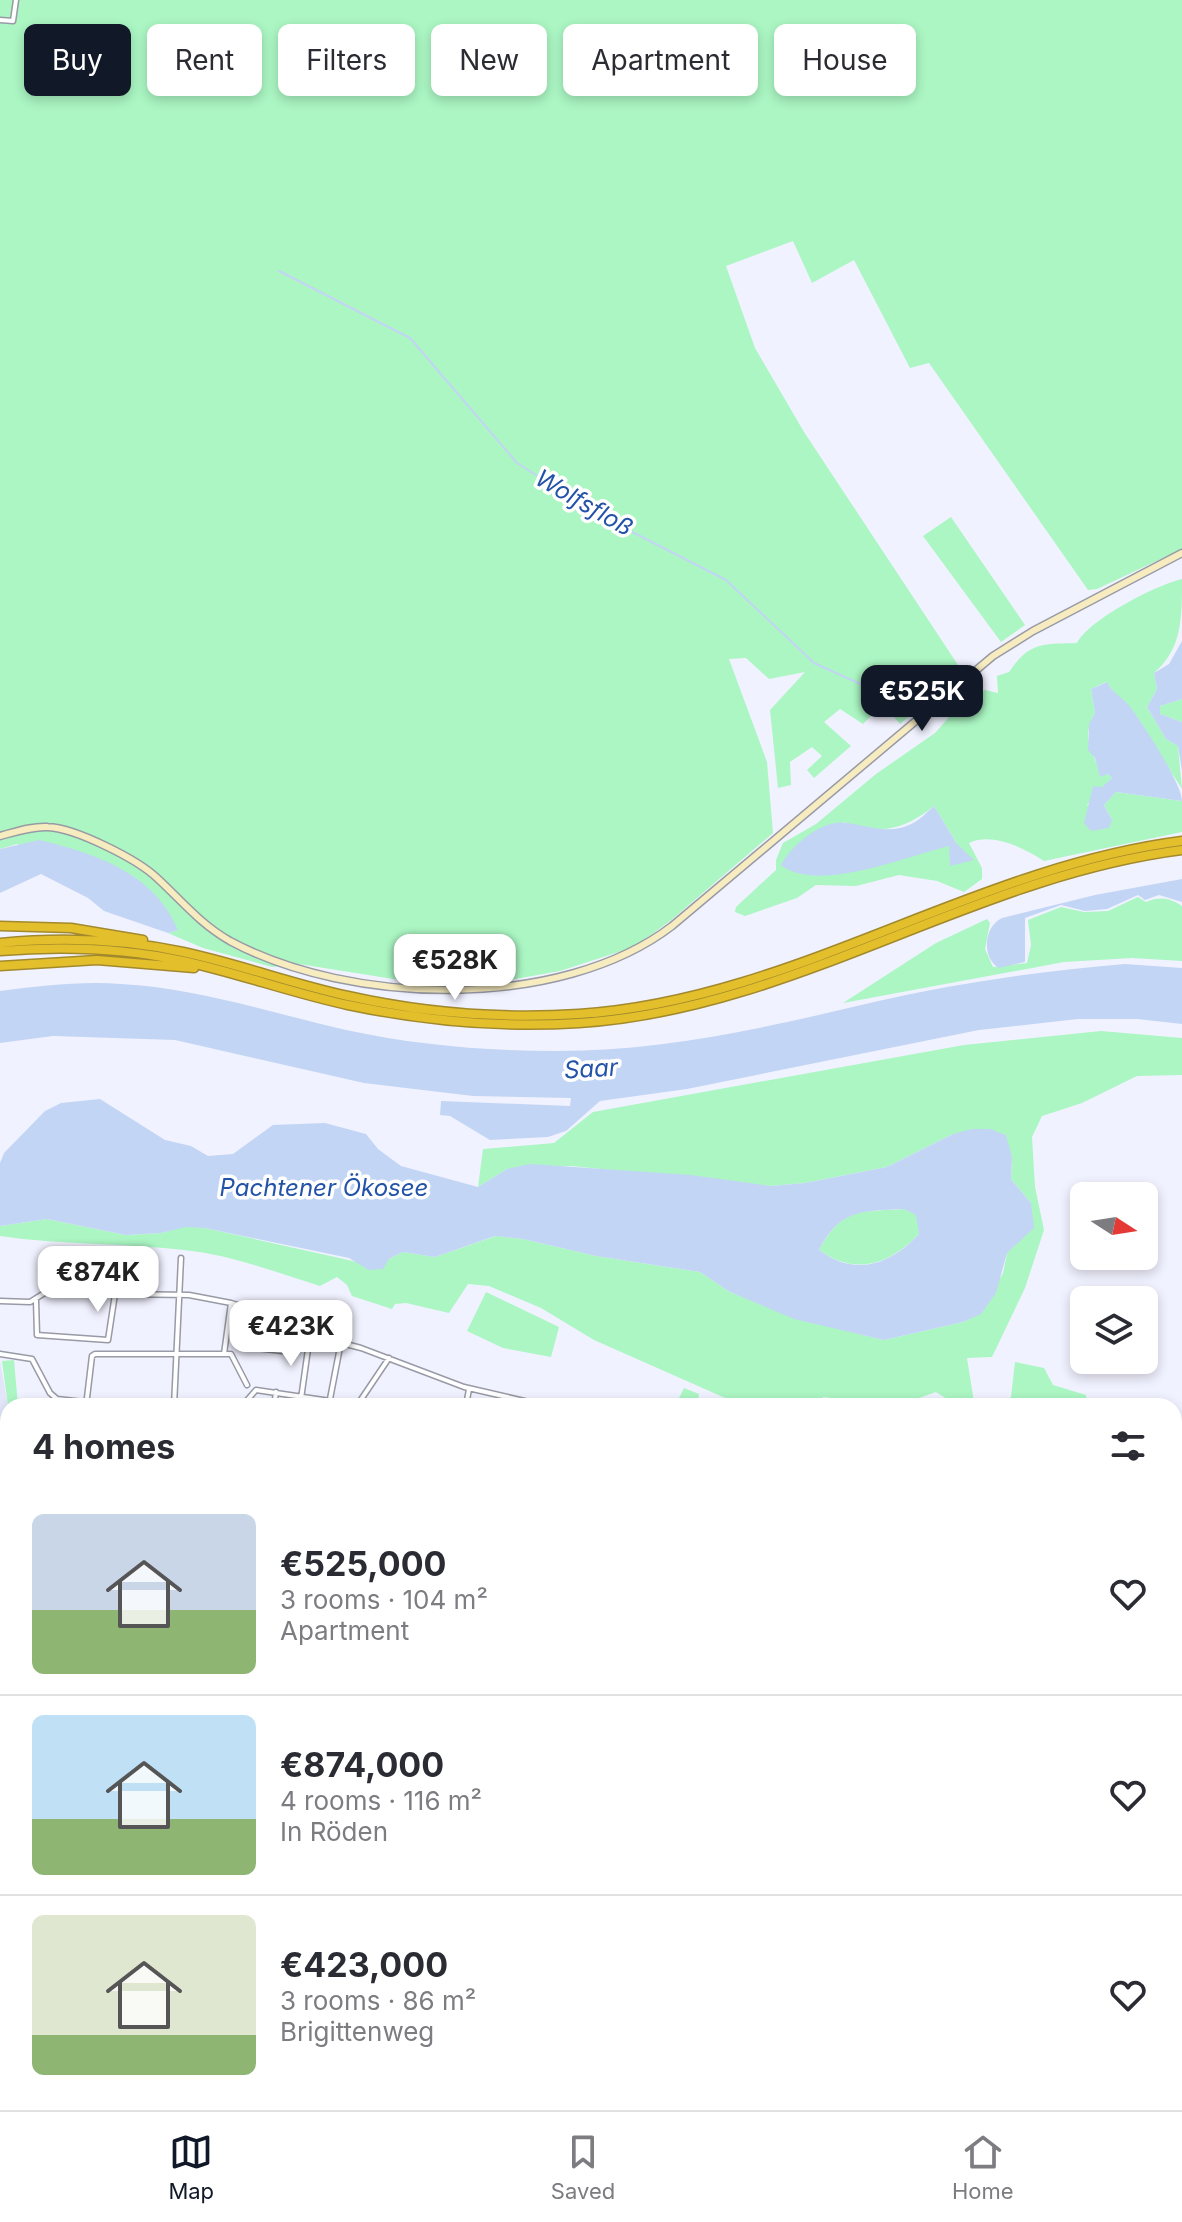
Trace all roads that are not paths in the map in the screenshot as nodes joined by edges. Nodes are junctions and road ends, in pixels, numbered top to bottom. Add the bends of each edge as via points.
1 (16, 0) edge
2 (0, 20) edge
3 (1182, 553) edge
4 (0, 836) edge
5 (1182, 841) edge
6 (1182, 850) edge
7 (0, 926) edge
8 (0, 943) edge
9 (0, 951) edge
10 (201, 956) junction
11 (0, 966) edge
12 (213, 968) junction
13 (772, 980) junction
14 (748, 988) junction
15 (181, 1258) dead end
16 (115, 1294) junction
17 (178, 1294) junction
18 (36, 1299) junction
19 (0, 1301) edge
20 (231, 1303) junction
21 (292, 1328) junction
22 (310, 1335) junction
23 (341, 1342) junction
24 (239, 1346) dead end
25 (0, 1354) edge
26 (176, 1354) junction
27 (224, 1354) junction
28 (389, 1358) junction
29 (247, 1385) dead end
30 (469, 1389) junction
31 (276, 1392) junction
32 (302, 1395) junction
33 (60, 1398) edge
34 (87, 1398) edge
35 (174, 1398) edge
36 (249, 1398) edge
37 (275, 1398) edge
38 (301, 1398) edge
39 (318, 1398) edge
40 (328, 1398) edge
41 (362, 1398) edge
42 (467, 1398) edge
43 (510, 1398) edge

1 - 2 street via 13,21
3 - 4 main road via 993,656 672,926 628,955 585,971 522,984 434,987 320,974 264,957 223,936 195,917 151,873 80,836 44,827
5 - 13 highway via 1116,851 1031,874
6 - 13 highway via 1099,864 1034,883
7 - 10 highway via 99,931
8 - 10 highway via 115,942
9 - 12 highway via 114,951
10 - 14 highway via 359,999 478,1015 612,1011
11 - 12 highway via 97,960
12 - 14 highway via 382,1012 478,1024 613,1020 673,1011
13 - 14 highway
15 - 17 street
16 - 17 street
16 - 18 street via 58,1288
16 - 18 street via 108,1340 37,1335
17 - 20 street
17 - 26 street
18 - 19 street
20 - 21 street
20 - 27 street
21 - 22 street
21 - 24 street via 282,1351
22 - 23 street
22 - 32 street
23 - 28 street
23 - 40 street
25 - 33 street via 32,1359 53,1396
26 - 27 street
26 - 34 street via 92,1356
26 - 35 street
27 - 29 street via 234,1357
28 - 30 street
28 - 41 street
30 - 42 street
30 - 43 street
31 - 32 street
31 - 36 street via 256,1390
31 - 37 street
32 - 38 street
32 - 39 street

